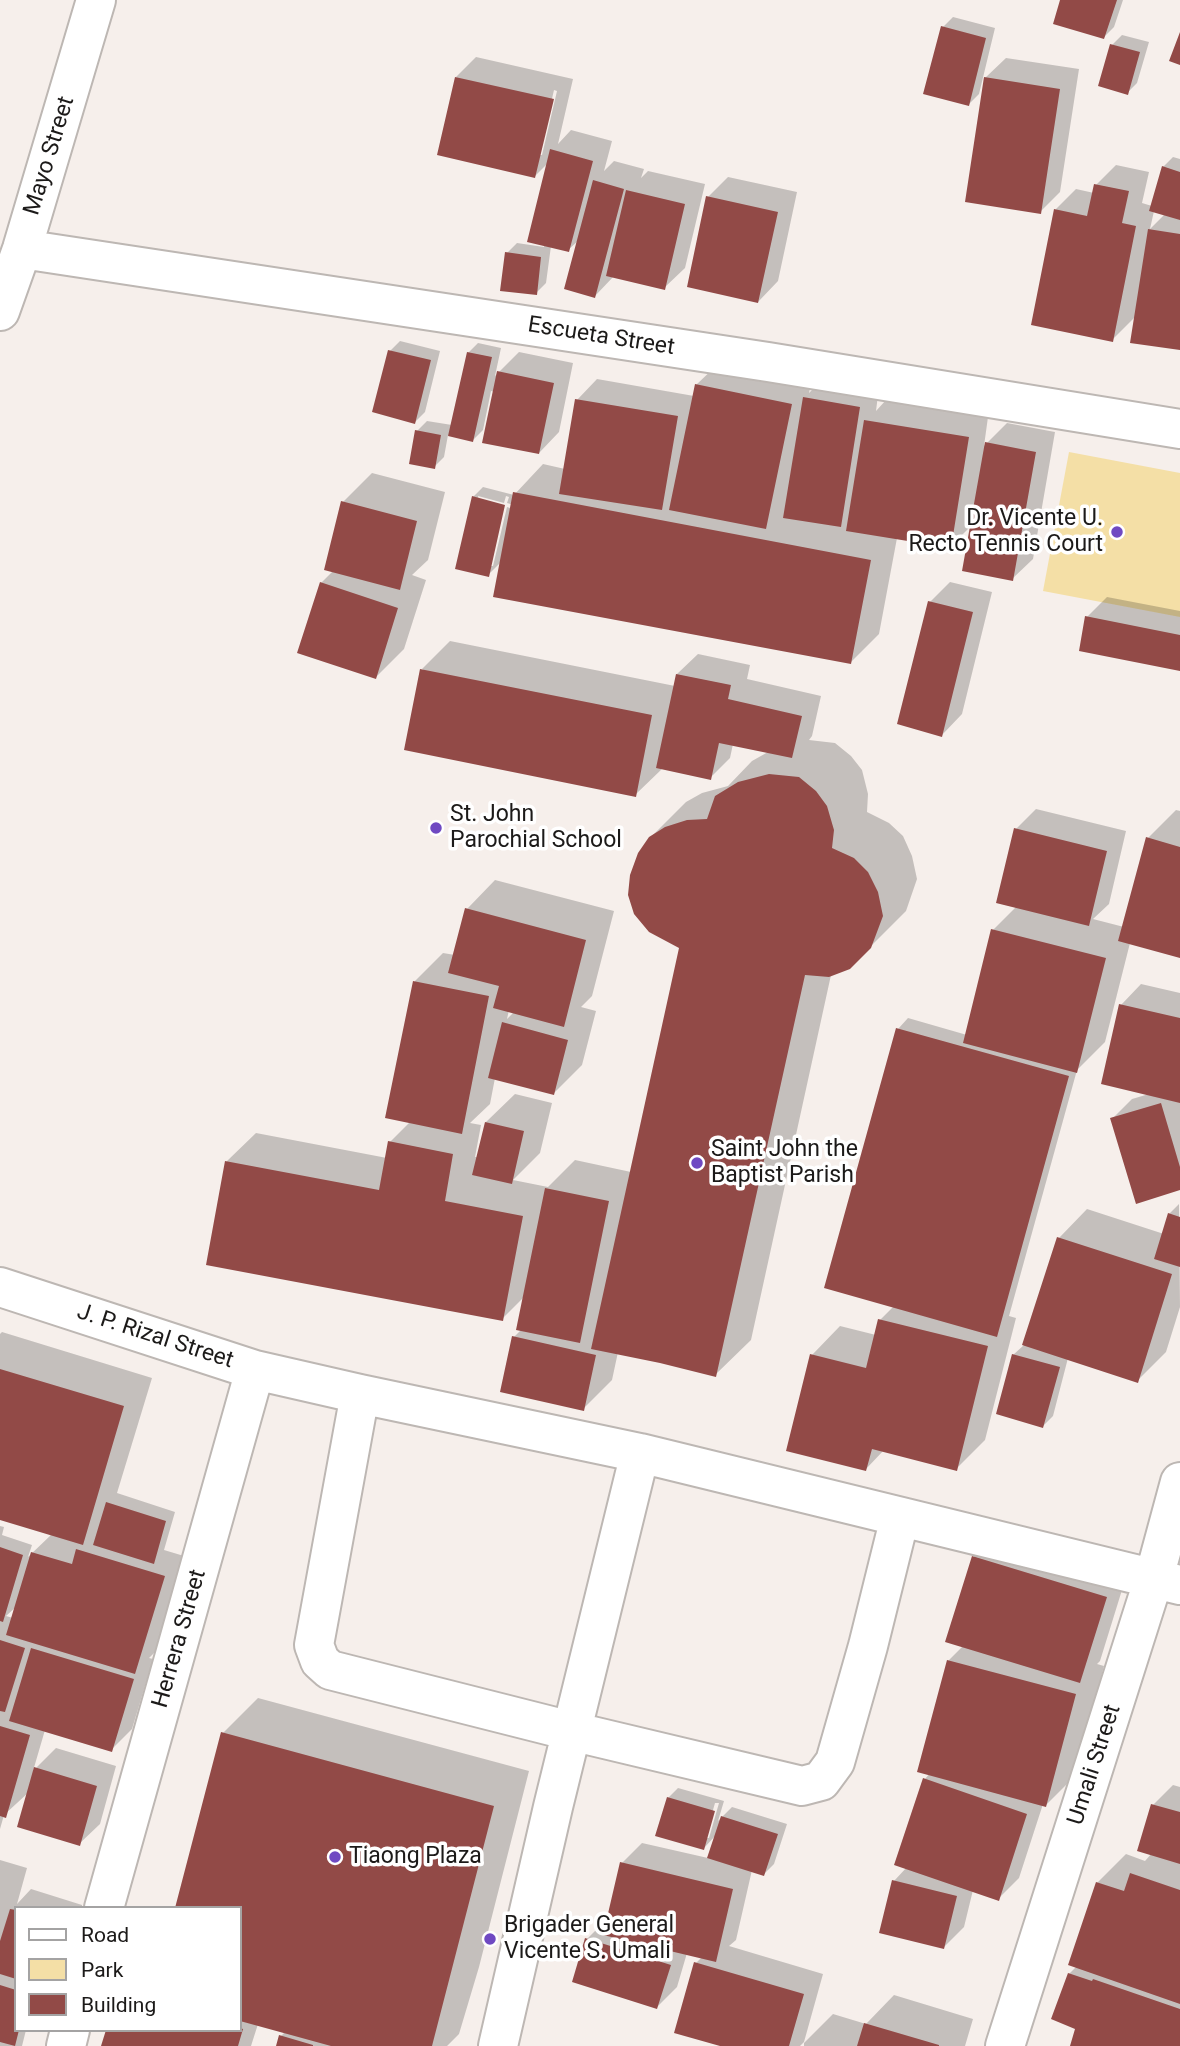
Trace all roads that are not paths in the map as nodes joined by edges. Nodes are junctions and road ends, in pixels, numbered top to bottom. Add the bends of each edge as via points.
1 (96, 0) edge
2 (22, 249) junction
3 (0, 311) edge
4 (1180, 429) edge
5 (0, 1287) edge
6 (255, 1370) junction
7 (360, 1394) junction
8 (640, 1453) junction
9 (1180, 1482) edge
10 (900, 1517) junction
11 (1167, 1582) edge
12 (571, 1731) junction
13 (105, 1906) edge
14 (498, 2046) edge
15 (1005, 2046) edge

1 - 2 street, Mayo Street
2 - 3 street, Mayo Street
2 - 4 street, Escueta Street
5 - 6 street, J. P. Rizal Street
6 - 7 street, J. P. Rizal Street
6 - 13 street, Herrera Street
7 - 8 street, J. P. Rizal Street
7 - 12 street via 314,1645 320,1661 330,1670
8 - 10 street, J. P. Rizal Street
8 - 12 street
9 - 11 street, Umali Street
10 - 11 street, J. P. Rizal Street
10 - 12 street via 835,1762 821,1781 802,1786
11 - 15 street, Umali Street
12 - 14 street

